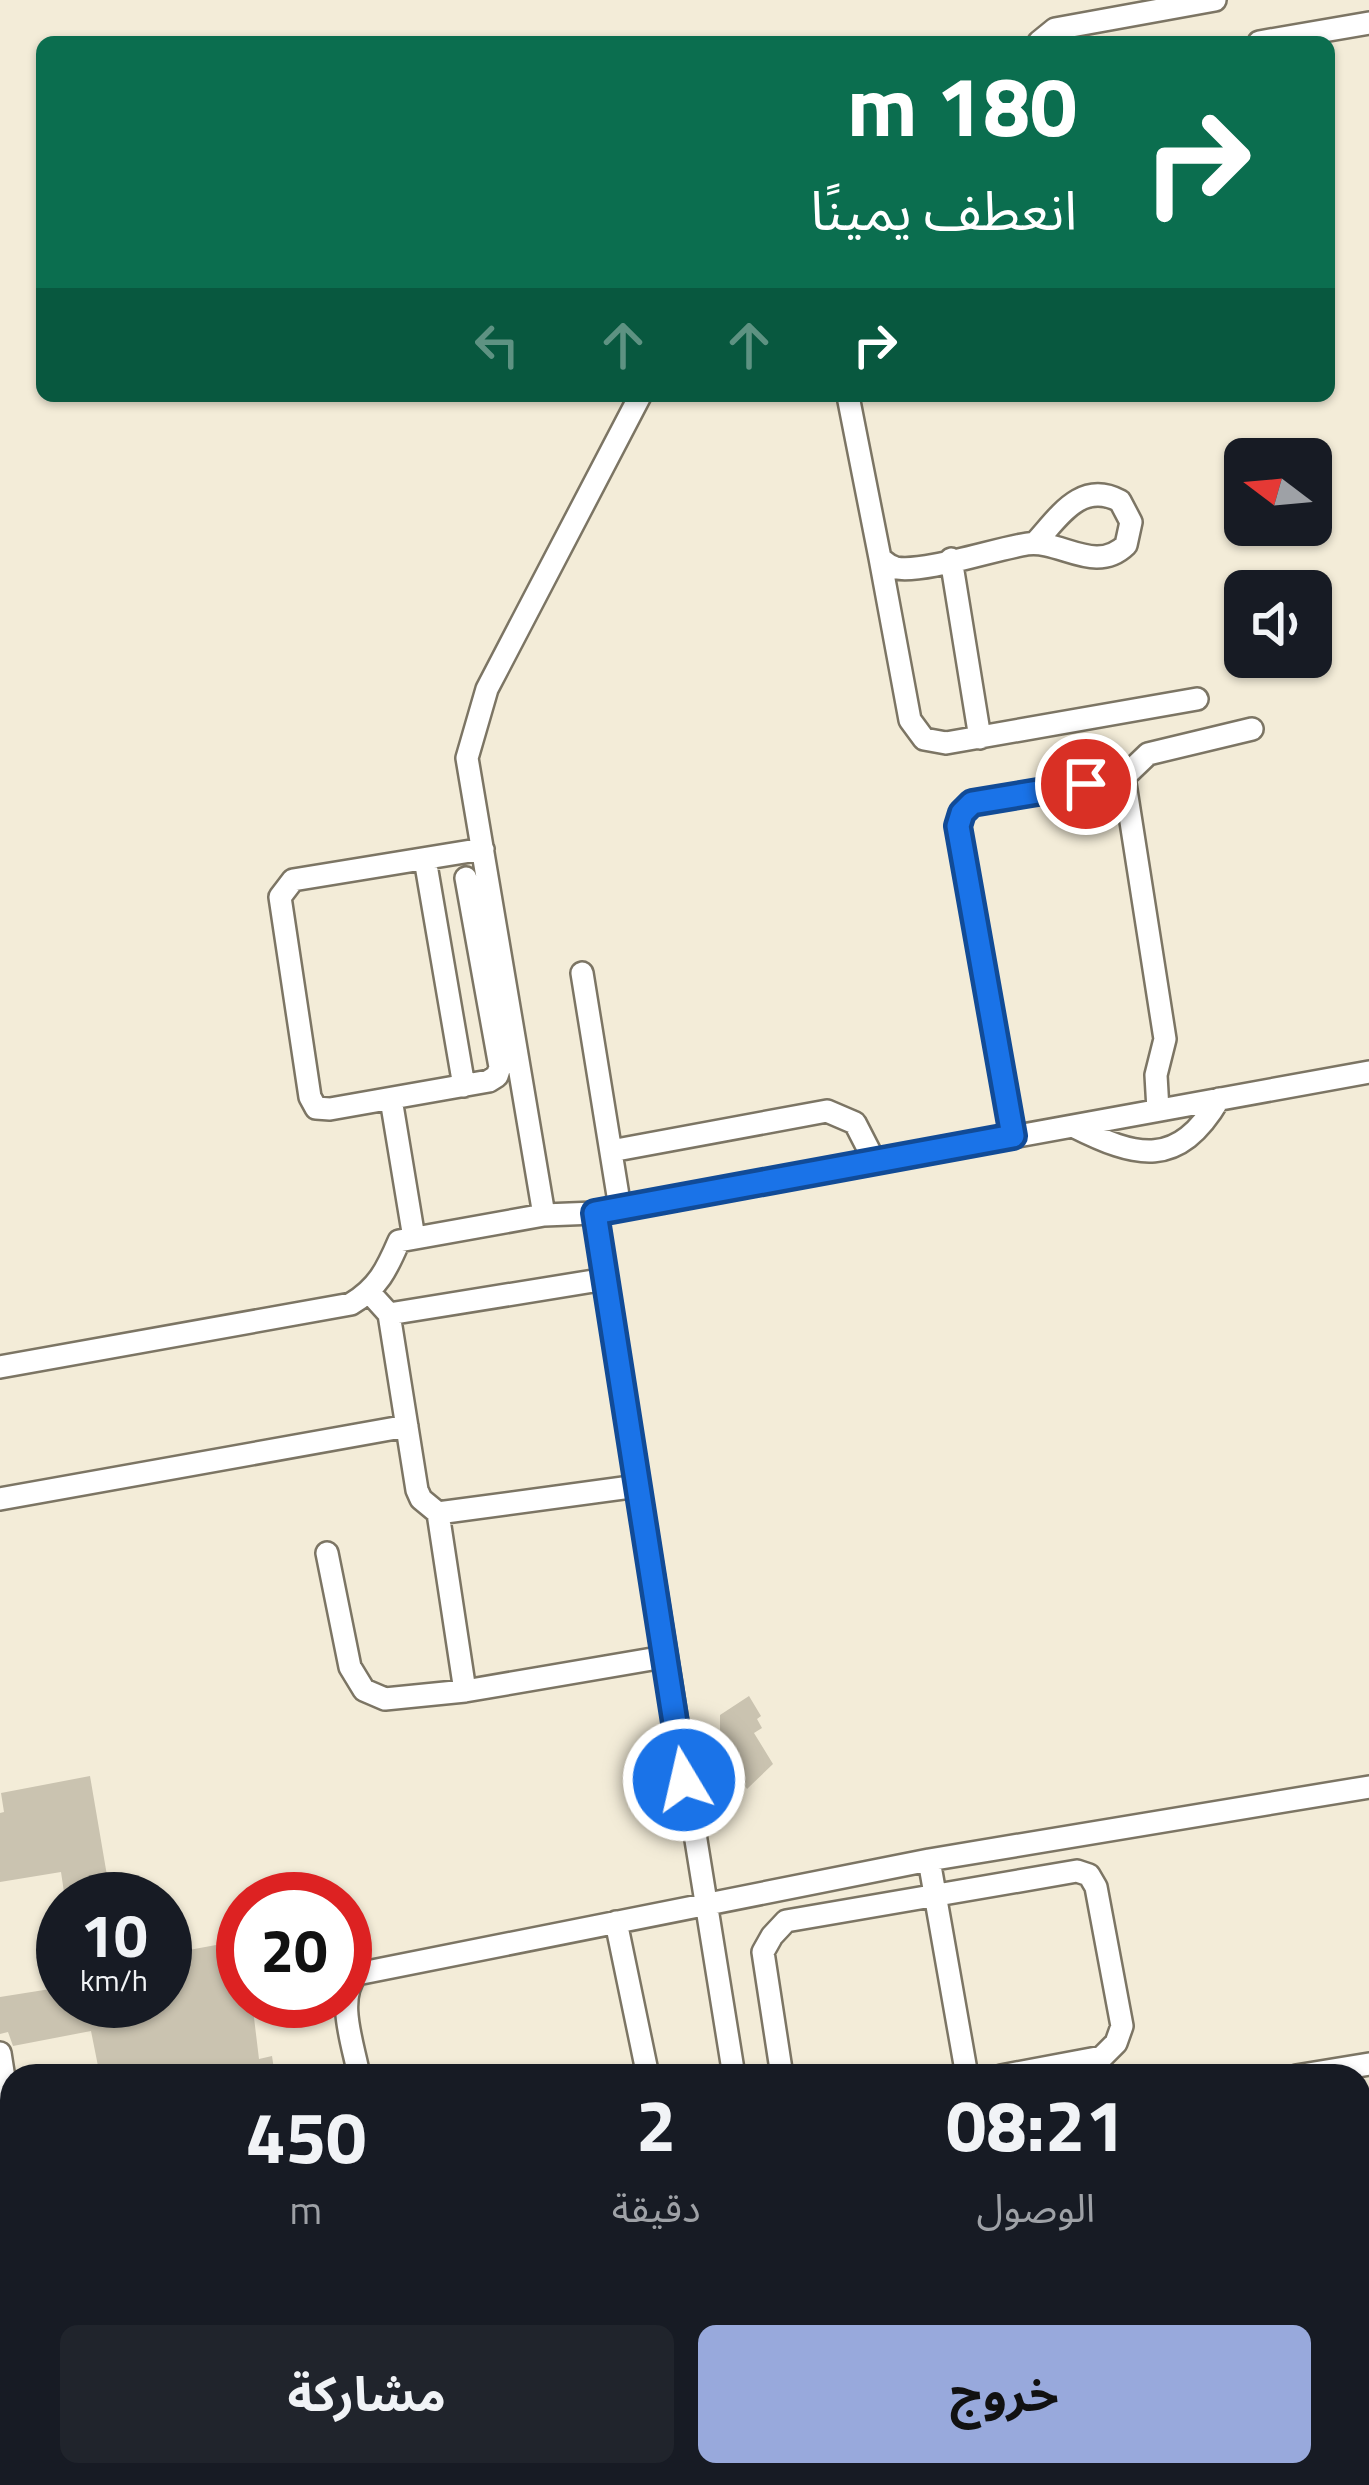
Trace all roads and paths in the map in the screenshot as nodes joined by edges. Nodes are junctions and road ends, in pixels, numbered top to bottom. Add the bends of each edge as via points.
1 (1215, 0) edge
2 (1369, 23) edge
3 (1046, 36) edge
4 (1294, 36) edge
5 (637, 402) edge
6 (849, 402) edge
7 (1035, 543) dead end
8 (880, 557) junction
9 (951, 559) junction
10 (1197, 699) dead end
11 (1252, 729) dead end
12 (980, 737) junction
13 (1124, 777) junction
14 (483, 849) junction
15 (425, 859) junction
16 (477, 876) junction
17 (430, 886) junction
18 (582, 973) dead end
19 (1369, 1072) edge
20 (464, 1086) junction
21 (391, 1099) junction
22 (1219, 1099) junction
23 (1158, 1110) junction
24 (1072, 1126) junction
25 (1013, 1136) junction
26 (611, 1151) junction
27 (875, 1162) junction
28 (620, 1208) junction
29 (595, 1213) junction
30 (544, 1215) junction
31 (414, 1238) junction
32 (606, 1280) junction
33 (370, 1293) junction
34 (389, 1314) junction
35 (0, 1367) edge
36 (407, 1426) junction
37 (638, 1486) junction
38 (0, 1499) edge
39 (438, 1513) junction
40 (328, 1553) dead end
41 (664, 1657) junction
42 (465, 1690) junction
43 (1369, 1787) edge
44 (929, 1860) junction
45 (934, 1895) junction
46 (704, 1904) junction
47 (616, 1922) junction
48 (357, 2064) edge
49 (646, 2064) edge
50 (732, 2064) edge
51 (780, 2064) edge
52 (965, 2064) edge
53 (1064, 2064) edge

1 - 3 lane
2 - 4 lane
5 - 14 lane via 487,689 467,758
6 - 8 lane
7 - 9 lane
8 - 9 lane via 900,568
8 - 12 lane via 915,732 935,743
9 - 12 lane
10 - 12 lane
11 - 13 lane via 1148,754
13 - 23 lane via 1165,1039
13 - 25 lane via 972,803 962,813
14 - 15 lane
14 - 16 lane
15 - 17 lane
15 - 21 lane via 293,880 280,897 316,1108
16 - 17 lane
16 - 20 lane via 500,1067 489,1081
16 - 30 lane
17 - 20 lane
18 - 26 lane
19 - 22 lane
20 - 21 lane
21 - 31 lane
22 - 23 lane
22 - 24 lane via 1188,1139 1152,1153 1114,1147
23 - 24 lane
24 - 25 lane
25 - 27 lane
26 - 27 lane via 827,1111 855,1123
26 - 28 lane
27 - 28 lane
28 - 29 lane
29 - 30 lane
29 - 32 lane
30 - 31 lane
31 - 33 lane via 399,1241
32 - 34 lane
32 - 37 lane
33 - 34 lane
33 - 35 lane via 351,1304
34 - 36 lane
36 - 38 lane
36 - 39 lane via 417,1490
37 - 39 lane
37 - 41 lane
39 - 42 lane
40 - 42 lane via 350,1666 364,1690 385,1699
41 - 42 lane
41 - 46 lane
43 - 44 lane
44 - 45 lane
44 - 46 lane
45 - 51 lane via 786,1921 772,1936 763,1952
45 - 52 lane
45 - 53 lane via 1089,1875 1122,2026 1102,2057
46 - 47 lane
46 - 50 lane
47 - 48 lane via 358,1974 345,1997
47 - 49 lane

